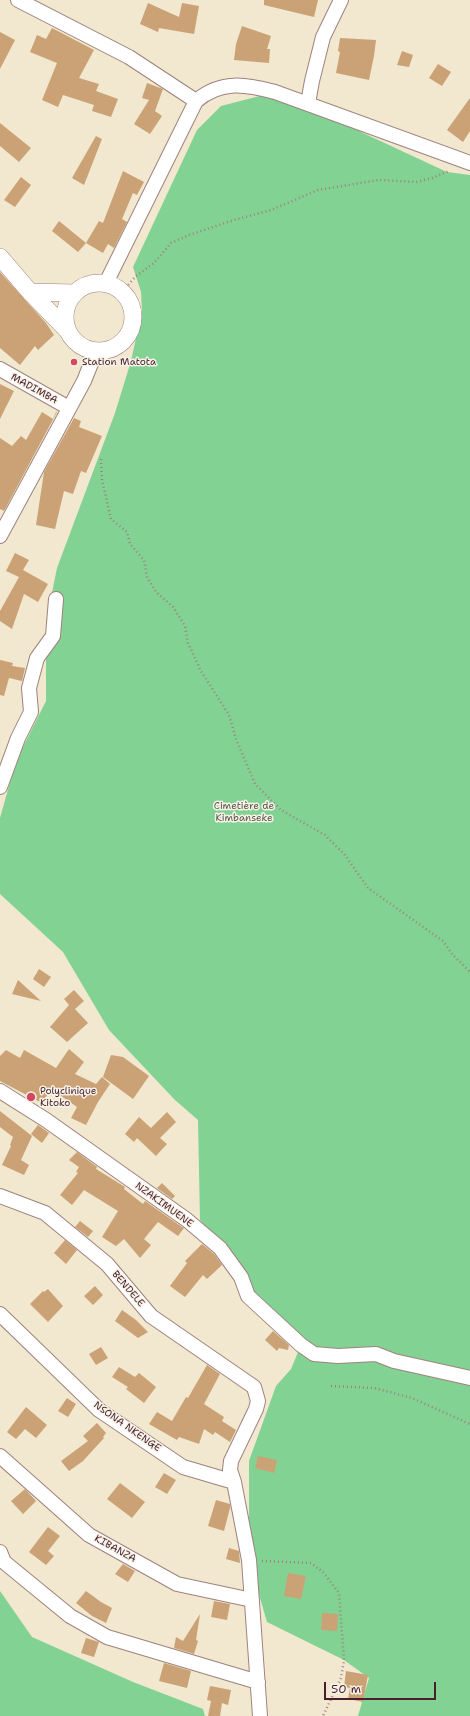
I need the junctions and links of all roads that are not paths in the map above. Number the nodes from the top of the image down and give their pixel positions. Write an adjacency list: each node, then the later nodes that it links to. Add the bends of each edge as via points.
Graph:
1 (18, 0): 3 (street, via 129,57)
2 (341, 0): 4 (street, via 323,37)
3 (196, 101): 4 (street, via 207,92 228,85 253,86); 7 (street)
4 (308, 103): 5 (street)
5 (466, 162)
6 (0, 257): 8 (street)
7 (106, 283): 9 (street, via 89,284); 11 (street, via 122,291 132,306 133,324 125,339 111,349)
8 (30, 292): 9 (street); 10 (street)
9 (75, 292): 10 (street, via 67,304 65,318)
10 (68, 331): 11 (street, via 78,344)
11 (96, 351): 13 (street)
12 (0, 369): 13 (street, MADIMBA)
13 (69, 408): 14 (street)
14 (4, 520): 15 (street)
15 (0, 536)
16 (56, 599): 17 (street, via 53,636 36,658 29,688 31,712 18,738)
17 (0, 788)
18 (0, 1091): 21 (street, NZAKIMUENE, via 46,1120 181,1216 220,1248 242,1278 248,1296 314,1354 376,1354 402,1363)
19 (0, 1196): 23 (street, BENDELE, via 45,1213 106,1264 151,1316 254,1387 258,1401 256,1409 231,1461 230,1470)
20 (0, 1314): 23 (street, NSONA NKENGE, via 99,1410 183,1467)
21 (470, 1378)
22 (0, 1456): 25 (street, KIBANZA, via 89,1535 177,1584)
23 (234, 1482): 25 (street, via 249,1560)
24 (0, 1552): 26 (street, via 4,1562 70,1616 107,1637)
25 (252, 1600): 26 (street)
26 (258, 1682): 27 (street)
27 (260, 1716)

